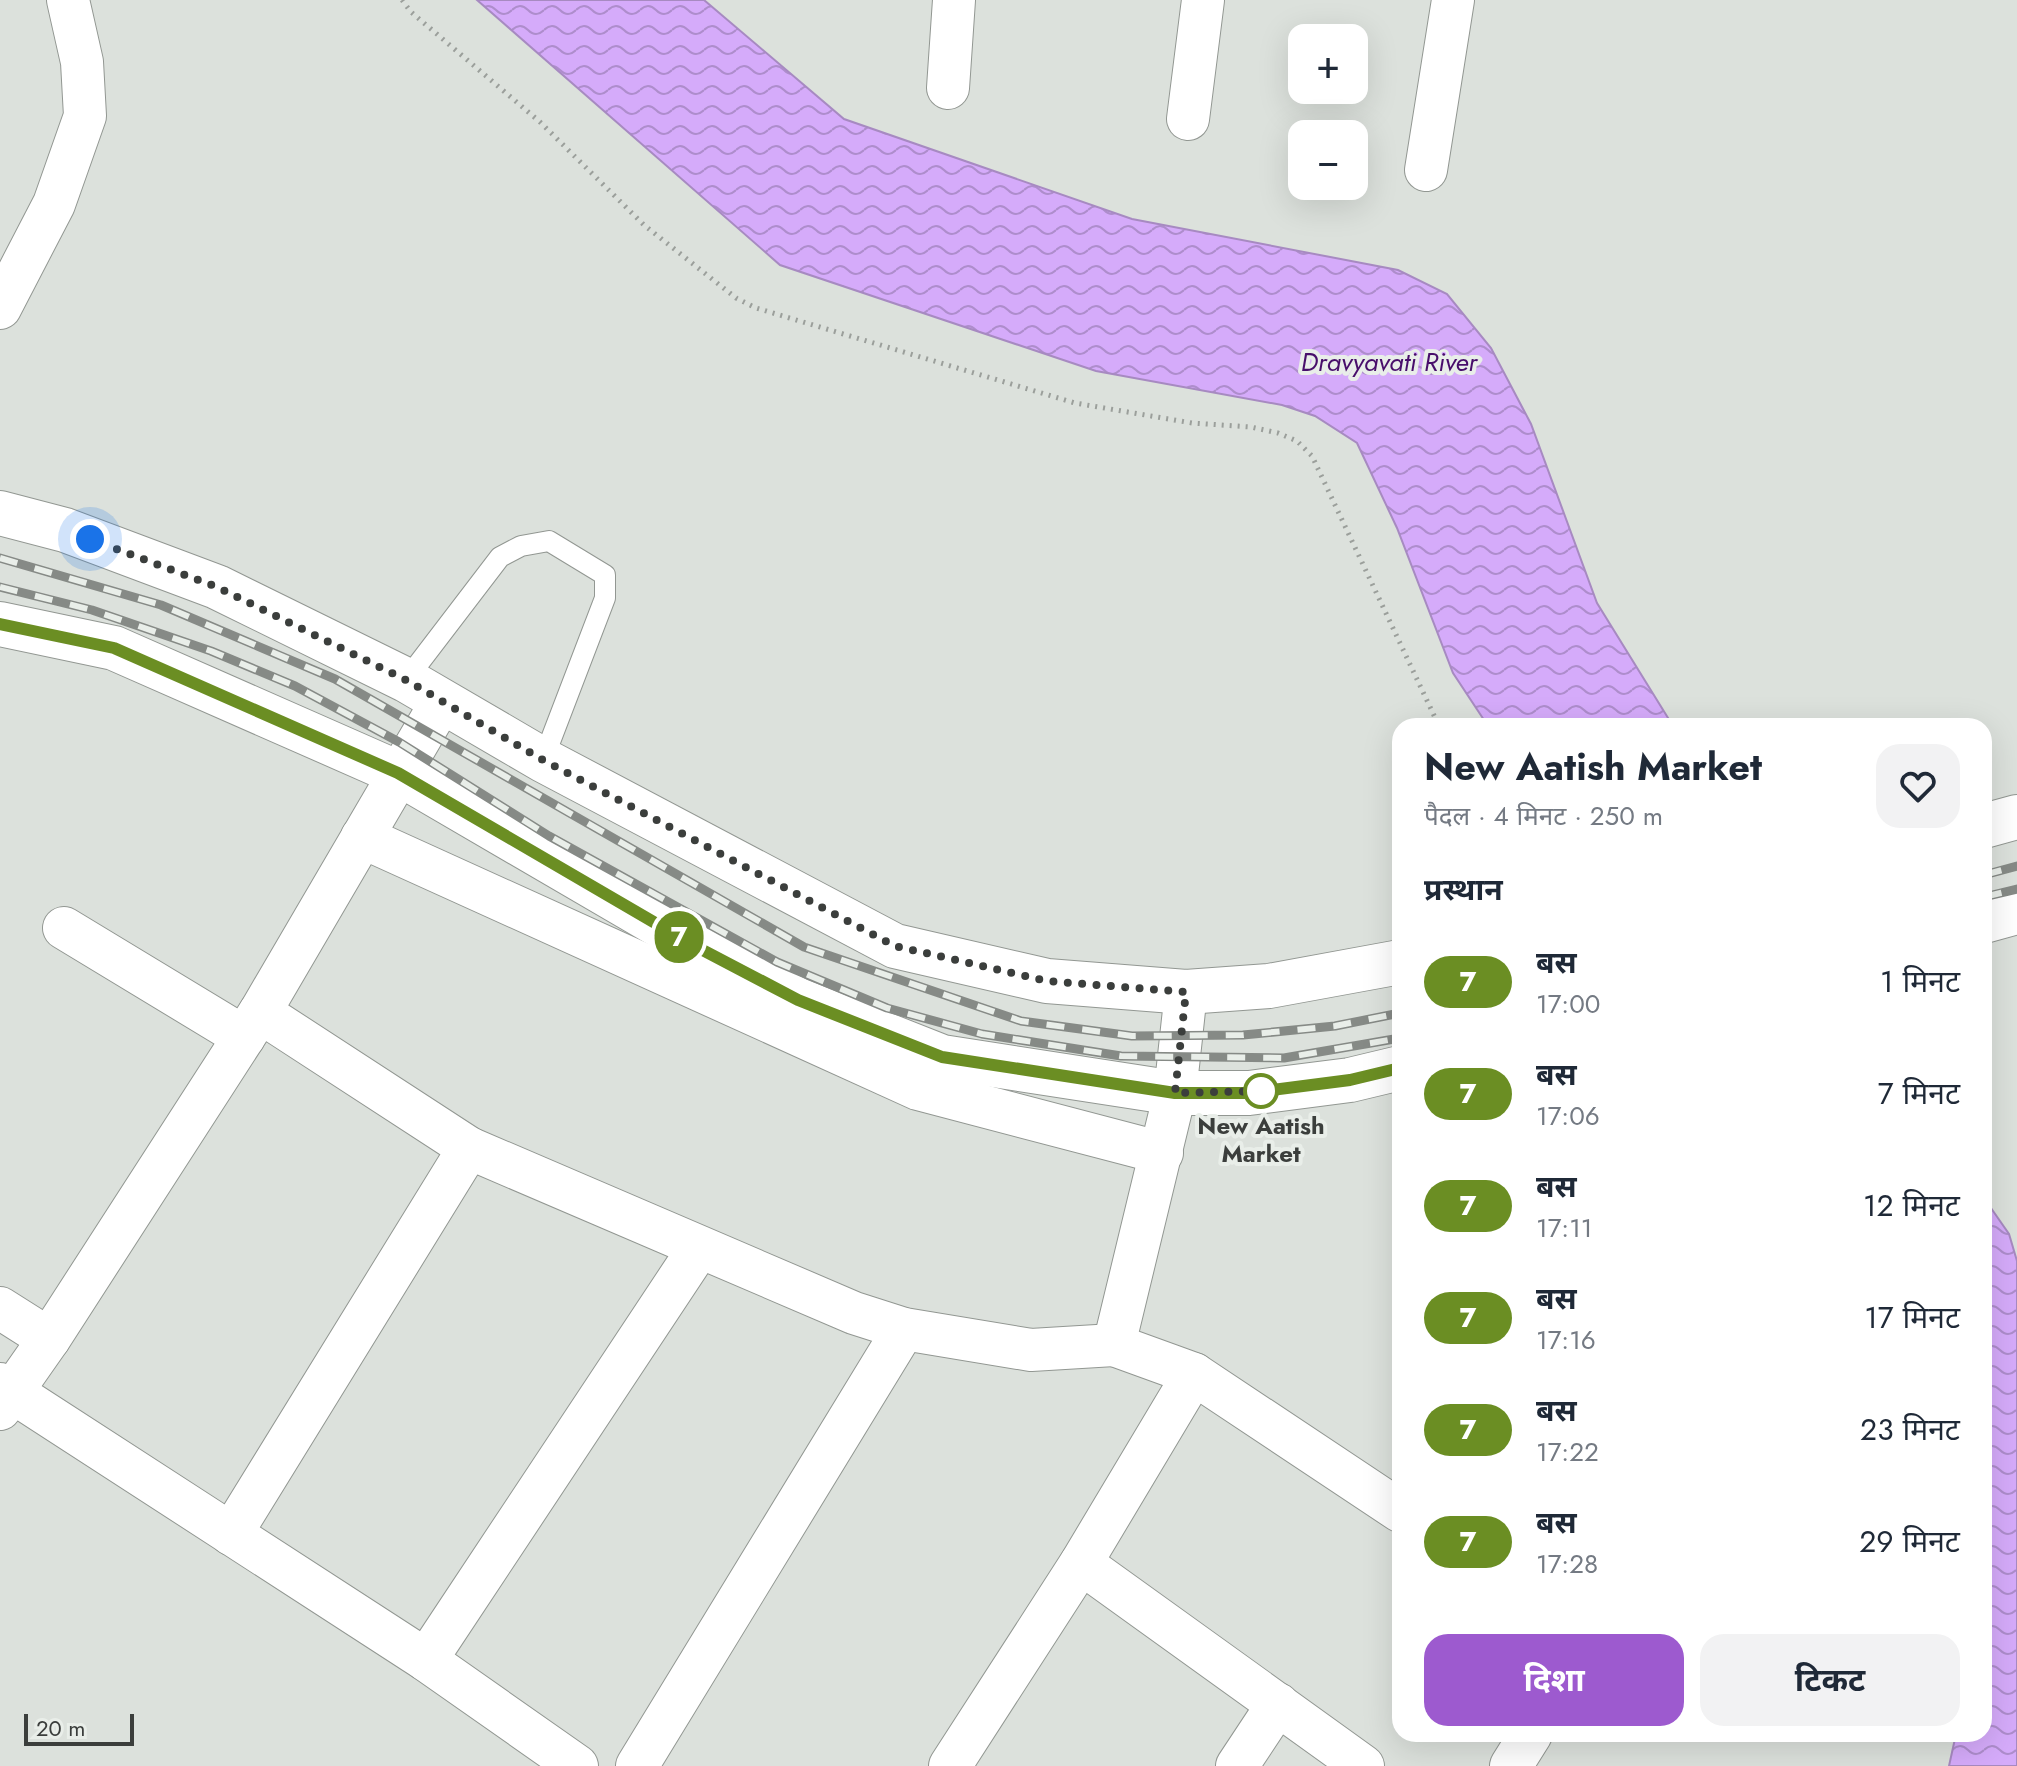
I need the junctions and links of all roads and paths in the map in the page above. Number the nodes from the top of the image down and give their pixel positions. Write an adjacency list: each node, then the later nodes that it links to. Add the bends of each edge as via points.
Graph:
1 (68, 0): 9 (street, via 82,62 85,116 54,204)
2 (402, 0): 13 (path, via 540,122 644,225 756,308 1075,403 1192,423 1251,427 1297,441 1312,456)
3 (954, 0): 6 (street)
4 (1203, 0): 7 (street)
5 (1453, 0): 8 (street)
6 (948, 88)
7 (1188, 119)
8 (1426, 170)
9 (0, 308)
10 (0, 513): 12 (main road, via 65,530 217,587)
11 (0, 624): 15 (main road, via 114,648)
12 (424, 691): 14 (main road); 14 (lane, via 500,557 549,541 605,575 605,598); 15 (street)
13 (1435, 718)
14 (543, 760): 23 (main road, via 895,946 1047,981)
15 (398, 773): 18 (street); 26 (main road, via 798,1000 942,1057)
16 (2017, 817): 17 (main road)
17 (1992, 824)
18 (362, 837): 24 (street); 28 (street, via 918,1089)
19 (2017, 912): 20 (main road)
20 (1992, 919)
21 (64, 928): 24 (street)
22 (1392, 963): 23 (main road, via 1269,986)
23 (1186, 992): 26 (street)
24 (252, 1024): 27 (street); 32 (street)
25 (1392, 1070): 26 (main road, via 1249,1093)
26 (1175, 1093): 28 (street)
27 (469, 1148): 29 (street); 37 (street)
28 (1162, 1153): 33 (street)
29 (699, 1248): 31 (street); 39 (street)
30 (0, 1308): 32 (street)
31 (904, 1329): 33 (street, via 1031,1350); 43 (street)
32 (49, 1339): 35 (street)
33 (1114, 1345): 34 (street)
34 (1194, 1374): 36 (street); 38 (street)
35 (4, 1396): 37 (street)
36 (1392, 1506)
37 (231, 1534): 39 (street)
38 (1081, 1563): 40 (street); 44 (street)
39 (426, 1660): 42 (street)
40 (1278, 1704): 45 (street); 46 (street)
41 (1526, 1742): 47 (street)
42 (577, 1766)
43 (637, 1766)
44 (950, 1766)
45 (1237, 1766)
46 (1363, 1766)
47 (1511, 1766)

